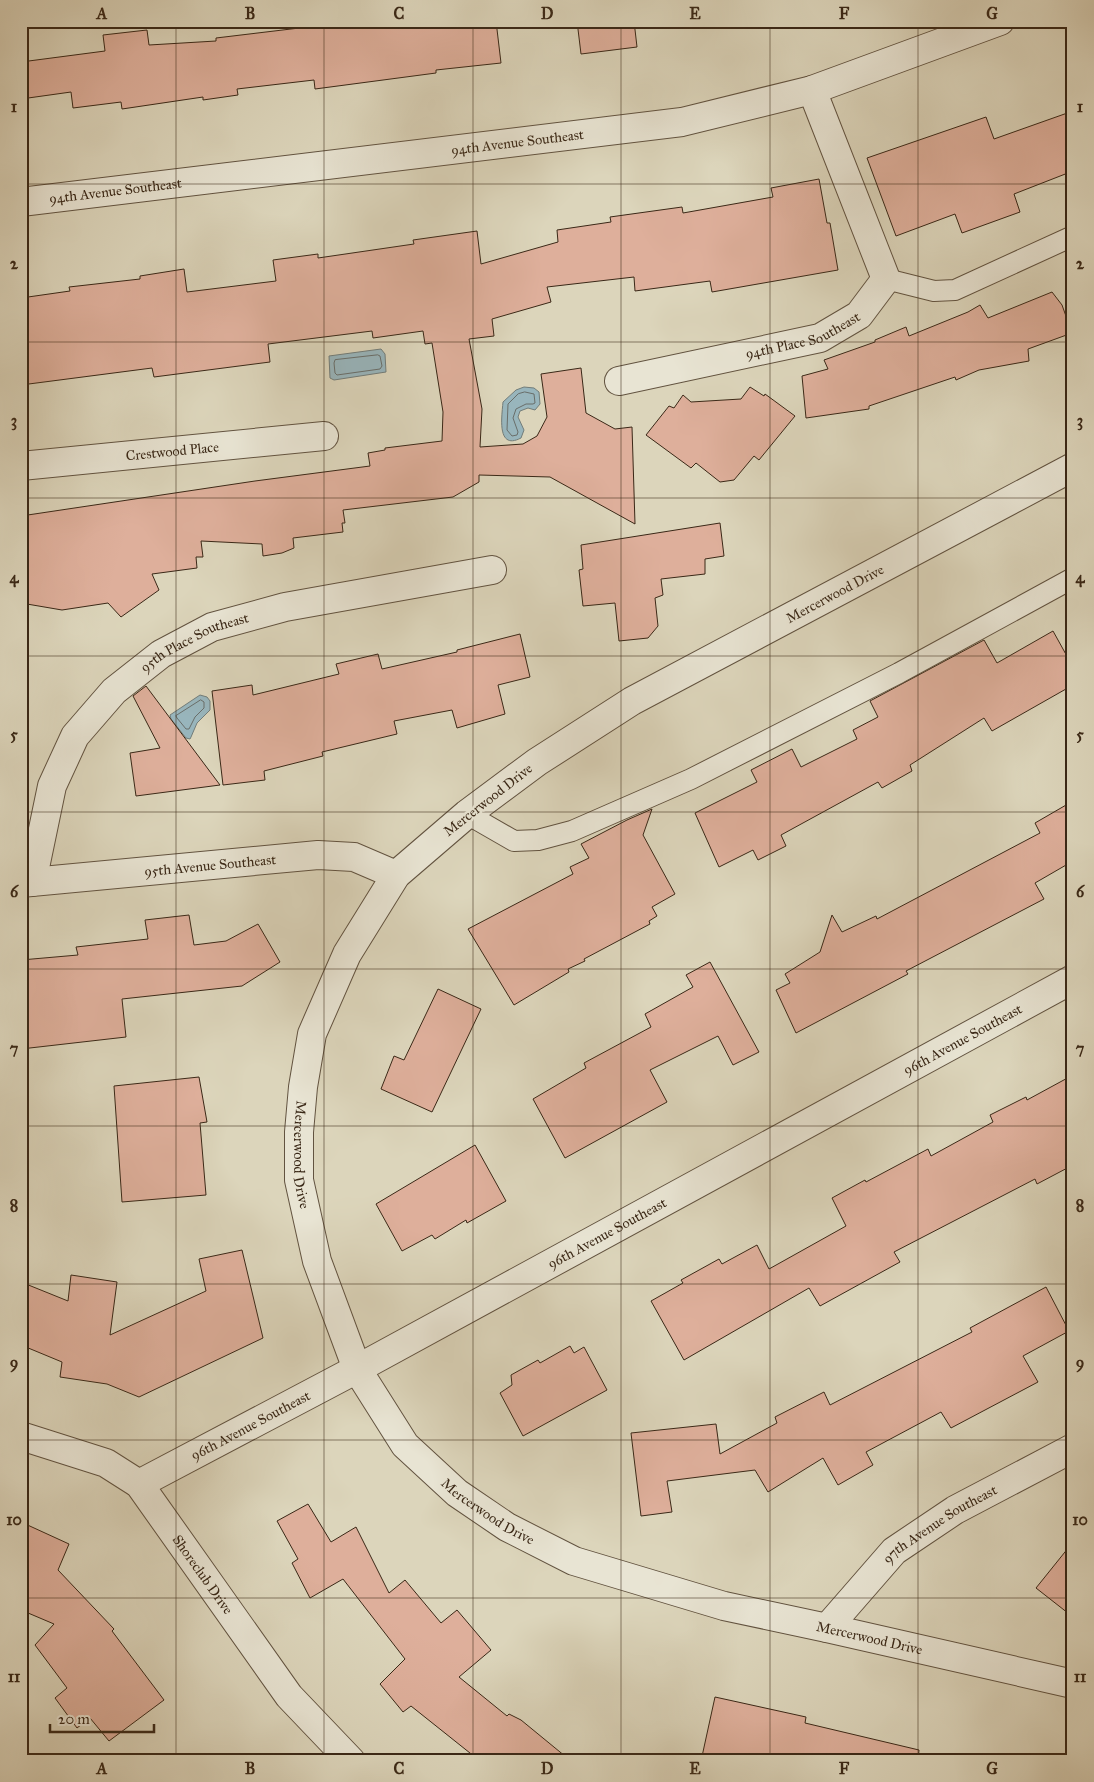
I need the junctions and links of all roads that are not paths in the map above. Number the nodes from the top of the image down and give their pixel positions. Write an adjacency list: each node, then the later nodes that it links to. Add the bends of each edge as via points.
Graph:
1 (1000, 21): 2 (street, 94th Avenue Southeast)
2 (812, 90): 3 (street, 94th Avenue Southeast, via 682,122); 5 (street)
3 (21, 202)
4 (1073, 236): 5 (lane, via 955,290 934,291)
5 (886, 278): 6 (street, 94th Place Southeast, via 860,315 820,338)
6 (619, 381)
7 (324, 436): 8 (street, Crestwood Place)
8 (21, 466)
9 (1073, 467): 12 (street, Mercerwood Drive, via 632,701 537,762)
10 (492, 570): 14 (street, 95th Place Southeast, via 285,607 212,627 161,654 114,691 75,736 52,786)
11 (1073, 578): 12 (lane, via 899,673 700,774 572,831 538,840 514,840)
12 (467, 814): 13 (street, Mercerwood Drive)
13 (396, 875): 14 (street, 95th Avenue Southeast, via 354,857 318,855); 16 (street, Mercerwood Drive, via 347,954 312,1034 299,1132 299,1180 317,1260)
14 (27, 883)
15 (1073, 979): 16 (street, 96th Avenue Southeast)
16 (357, 1369): 19 (street, 96th Avenue Southeast); 20 (street, Mercerwood Drive, via 404,1445 457,1493 507,1527 574,1561 724,1606)
17 (21, 1436): 19 (street, Shoreclub Drive, via 106,1463)
18 (1073, 1448): 20 (street, 97th Avenue Southeast, via 955,1510 894,1551)
19 (139, 1484): 22 (street, Shoreclub Drive, via 289,1696)
20 (827, 1628): 21 (street, Mercerwood Drive)
21 (1073, 1684)
22 (351, 1761)

